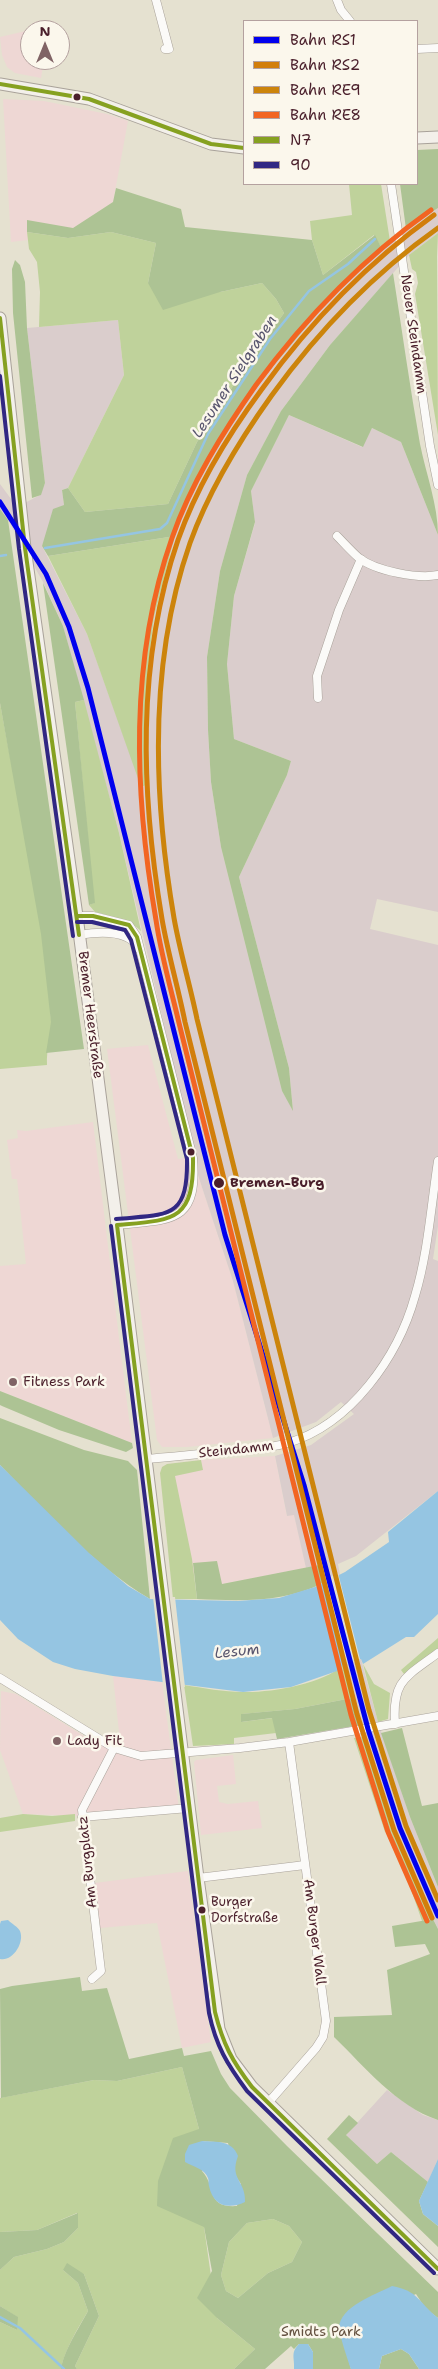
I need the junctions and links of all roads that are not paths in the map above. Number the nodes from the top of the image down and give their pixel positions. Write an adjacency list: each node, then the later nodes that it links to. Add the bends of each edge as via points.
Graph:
1 (156, 0): 6 (street, via 169,49)
2 (338, 0): 3 (street)
3 (349, 20)
4 (438, 48): 5 (street)
5 (418, 49)
6 (165, 50)
7 (0, 84): 10 (main road, via 89,99 211,144)
8 (438, 137): 9 (main road)
9 (418, 138)
10 (243, 148)
11 (391, 185): 13 (street, Neuer Steindamm)
12 (0, 318): 18 (main road, Bremer Heerstraße, via 34,617)
13 (438, 485)
14 (337, 536): 15 (street)
15 (361, 559): 16 (street, via 401,574); 17 (street, via 339,610 317,676)
16 (438, 575)
17 (318, 698)
18 (77, 916): 19 (main road, Bremer Heerstraße); 20 (street, via 93,916 129,925)
19 (79, 935): 20 (street, via 97,932 124,936 136,944); 22 (main road, Bremer Heerstraße)
20 (142, 954): 22 (street, via 192,1152 194,1177 189,1202 178,1215)
21 (438, 1162): 23 (street, Steindamm, via 422,1270 410,1313 389,1356 351,1404 330,1422 290,1442 262,1448)
22 (117, 1225): 23 (main road, Bremer Heerstraße)
23 (145, 1459): 30 (main road, Bremer Heerstraße)
24 (438, 1653): 27 (street, via 405,1678 396,1691)
25 (0, 1678): 29 (street)
26 (438, 1716): 27 (street)
27 (395, 1724): 28 (street)
28 (289, 1742): 30 (street); 33 (street, Am Burger Wall)
29 (114, 1748): 30 (street, via 141,1756); 32 (street, Am Burgplatz, via 86,1801)
30 (182, 1752): 31 (main road, Bremer Heerstraße)
31 (189, 1808): 32 (street); 34 (main road, Bremer Heerstraße)
32 (82, 1817): 35 (street, Am Burgplatz, via 101,1971)
33 (305, 1865): 34 (street); 36 (street, Am Burger Wall, via 326,2021 323,2037 316,2048)
34 (198, 1878): 36 (main road, Bremer Heerstraße, via 219,2029 231,2059)
35 (92, 1979)
36 (268, 2103): 37 (main road, Bremer Heerstraße)
37 (438, 2269)

